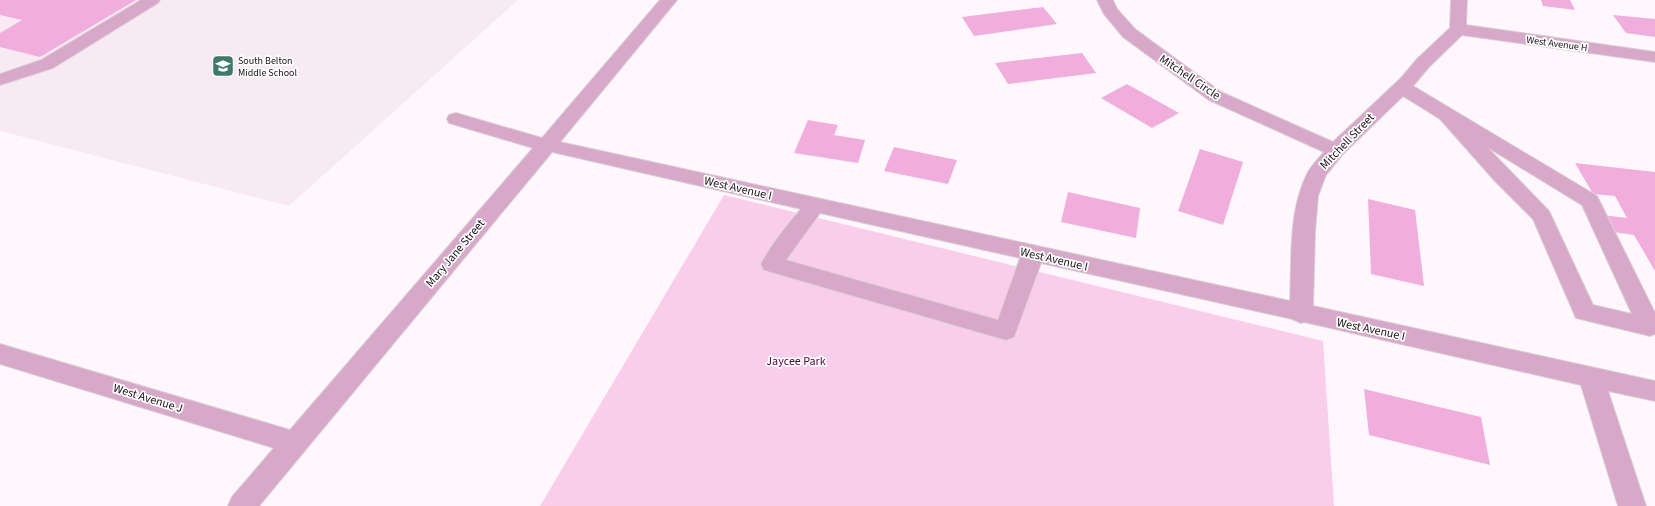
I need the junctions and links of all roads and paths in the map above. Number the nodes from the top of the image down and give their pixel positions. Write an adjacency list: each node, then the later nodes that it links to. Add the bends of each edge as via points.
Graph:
1 (152, 0): 7 (street, via 46,64)
2 (669, 0): 11 (street, Mary Jane Street)
3 (1105, 0): 12 (street, Mitchell Circle, via 1110,11 1129,32 1216,96)
4 (1459, 0): 5 (street)
5 (1458, 28): 6 (street, West Avenue H); 8 (street, Mitchell Street)
6 (1655, 57)
7 (0, 80)
8 (1401, 87): 9 (street); 12 (street, Mitchell Street)
9 (1446, 114): 16 (street, via 1590,201); 16 (street, via 1542,216 1584,312)
10 (456, 119): 11 (street, West Avenue I)
11 (546, 145): 13 (street, West Avenue I); 20 (street, Mary Jane Street)
12 (1336, 150): 15 (street, Mitchell Street, via 1317,173 1308,196)
13 (815, 205): 14 (street, West Avenue I); 14 (street, via 772,264 1006,332)
14 (1033, 254): 15 (street, West Avenue I)
15 (1301, 314): 18 (street, West Avenue I)
16 (1652, 327)
17 (0, 354): 20 (street, West Avenue J)
18 (1591, 377): 19 (street, West Avenue I); 22 (street)
19 (1655, 391)
20 (295, 443): 21 (street, Mary Jane Street)
21 (242, 506)
22 (1632, 506)

